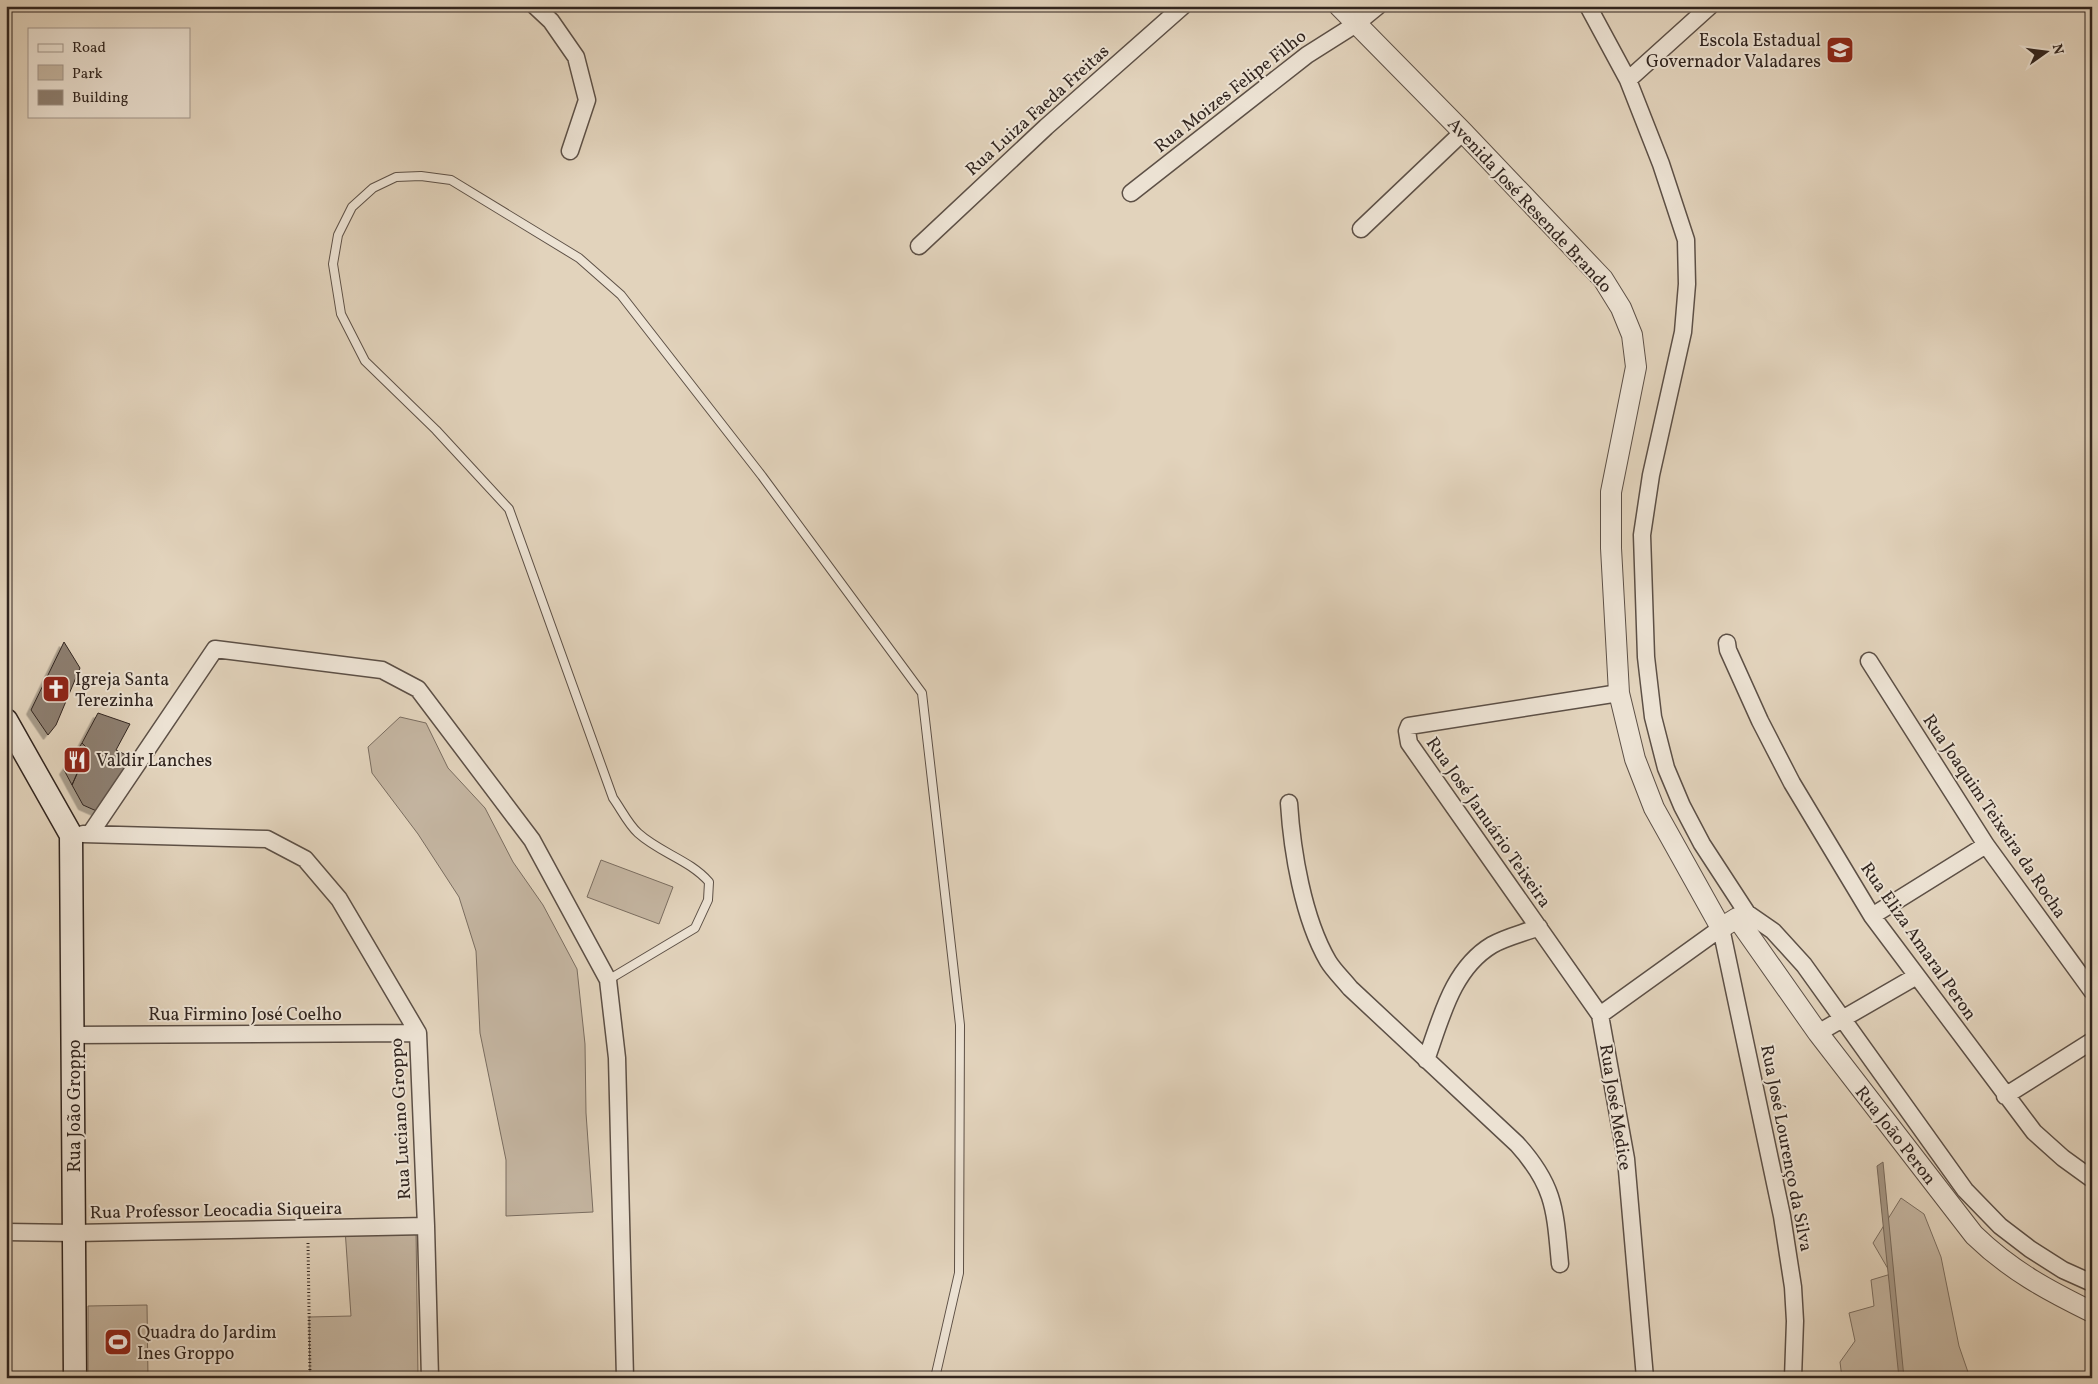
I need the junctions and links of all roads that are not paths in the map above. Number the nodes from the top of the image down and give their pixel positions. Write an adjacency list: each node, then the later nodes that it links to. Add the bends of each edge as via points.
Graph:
1 (535, 6): 10 (street, via 551,21 576,57 587,100)
2 (1183, 6): 13 (street, Rua Luiza Faeda Freitas, via 1046,126)
3 (1339, 6): 7 (street, Avenida José Resende Brando)
4 (1378, 6): 7 (street, Rua Moizes Felipe Filho)
5 (1588, 6): 8 (street)
6 (1710, 6): 8 (street)
7 (1356, 24): 9 (street, Avenida José Resende Brando); 11 (street, Rua Moizes Felipe Filho, via 1306,55)
8 (1628, 80): 22 (street, via 1686,240 1683,332 1651,476 1642,536 1646,658 1653,717 1666,768)
9 (1463, 132): 12 (street); 16 (street, Avenida José Resende Brando, via 1603,279 1621,308 1632,335 1636,367 1611,492)
10 (570, 151)
11 (1131, 193)
12 (1361, 229)
13 (919, 246)
14 (1728, 643): 21 (street, Rua Eliza Amaral Peron, via 1728,650 1760,721 1792,783)
15 (1869, 661): 20 (street, Rua Joaquim Teixeira da Rocha)
16 (1619, 693): 22 (street, Avenida José Resende Brando, via 1635,759 1654,808); 23 (street, Rua José Januário Teixeira, via 1409,726 1407,731 1409,744)
17 (6, 720): 19 (main road)
18 (1289, 802): 33 (street, via 1291,841 1301,887 1328,961 1350,988)
19 (80, 834): 25 (street, via 215,649 382,670 418,689 526,833); 29 (street, Rua Luciano Groppo, via 267,839 306,859 339,899); 31 (main road, Rua João Groppo)
20 (1986, 845): 21 (street); 26 (street, Rua Joaquim Teixeira da Rocha)
21 (1872, 916): 24 (street, Rua Eliza Amaral Peron)
22 (1735, 920): 27 (street); 28 (street, via 1773,931 1788,945); 30 (street, Rua João Peron); 47 (street, Rua José Lourenço da Silva, via 1793,1288)
23 (1539, 928): 27 (street, Rua José Januário Teixeira); 33 (street, via 1493,945 1466,970 1453,986)
24 (1915, 977): 28 (street); 34 (street, Rua Eliza Amaral Peron)
25 (608, 980): 44 (street, via 617,1058); 45 (lane, via 695,928 708,900 709,882 698,870 637,832 613,798 509,509 436,430 365,361 341,314 333,264 338,235 352,207 373,188 396,177 451,180 578,258 621,295 762,476 922,693 960,1025 959,1273)
26 (2092, 991)
27 (1600, 1015): 46 (street, Rua José Medice, via 1626,1159)
28 (1842, 1019): 30 (street); 40 (street, via 1972,1197 2000,1226 2030,1249 2062,1270)
29 (418, 1033): 31 (street, Rua Firmino José Coelho); 36 (street, Rua Luciano Groppo)
30 (1818, 1033): 41 (street, Rua João Peron, via 1974,1235 1998,1259)
31 (73, 1035): 38 (main road, Rua João Groppo)
32 (2092, 1041): 34 (street)
33 (1426, 1060): 39 (street, via 1536,1164 1555,1211)
34 (2005, 1096): 35 (street, Rua Eliza Amaral Peron, via 2034,1132)
35 (2092, 1179)
36 (426, 1226): 38 (street, Rua Professor Leocadia Siqueira); 43 (street, Rua Luciano Groppo)
37 (6, 1232): 38 (street, Rua Professor Leocadia Siqueira)
38 (74, 1233): 42 (main road, Rua João Groppo)
39 (1560, 1264)
40 (2092, 1283)
41 (2092, 1312)
42 (75, 1378)
43 (430, 1378)
44 (625, 1378)
45 (935, 1378)
46 (1645, 1378)
47 (1793, 1378)

